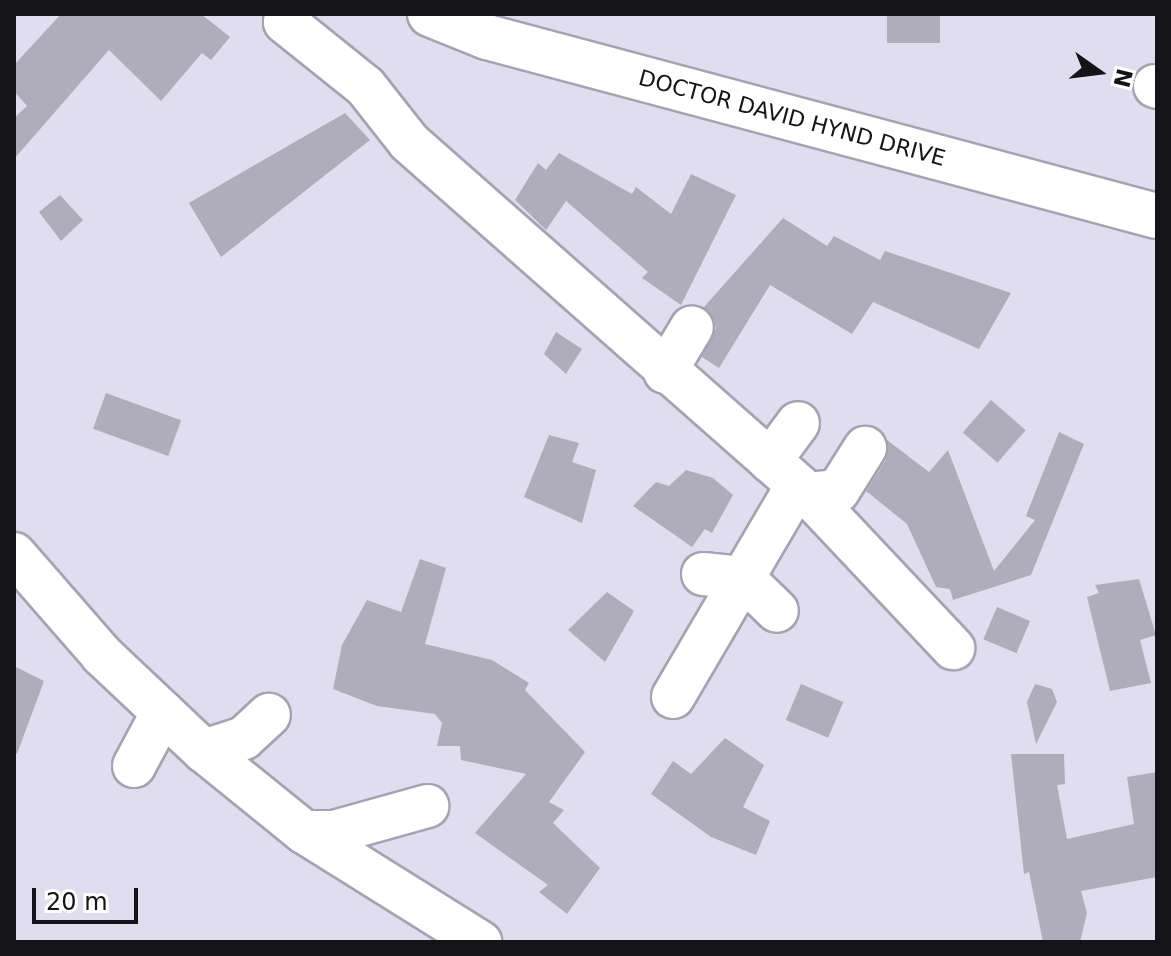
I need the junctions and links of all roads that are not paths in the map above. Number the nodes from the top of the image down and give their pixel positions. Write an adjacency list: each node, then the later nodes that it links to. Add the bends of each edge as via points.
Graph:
1 (430, 14): 3 (main road, DOCTOR DAVID HYND DRIVE, via 487,37)
2 (283, 17): 5 (street, via 365,86 409,142 621,307)
3 (1157, 216)
4 (692, 327): 5 (street)
5 (665, 372): 8 (street)
6 (798, 423): 8 (street)
7 (865, 448): 8 (street, via 838,491)
8 (792, 480): 10 (street); 12 (street)
9 (14, 554): 14 (street)
10 (723, 576): 11 (street); 13 (street)
11 (777, 611)
12 (953, 648)
13 (673, 697)
14 (163, 712): 16 (street); 17 (street)
15 (269, 715): 16 (street, via 244,738)
16 (204, 751): 19 (street)
17 (134, 766)
18 (427, 806): 19 (street, via 334,832)
19 (304, 832): 20 (street)
20 (480, 942)

